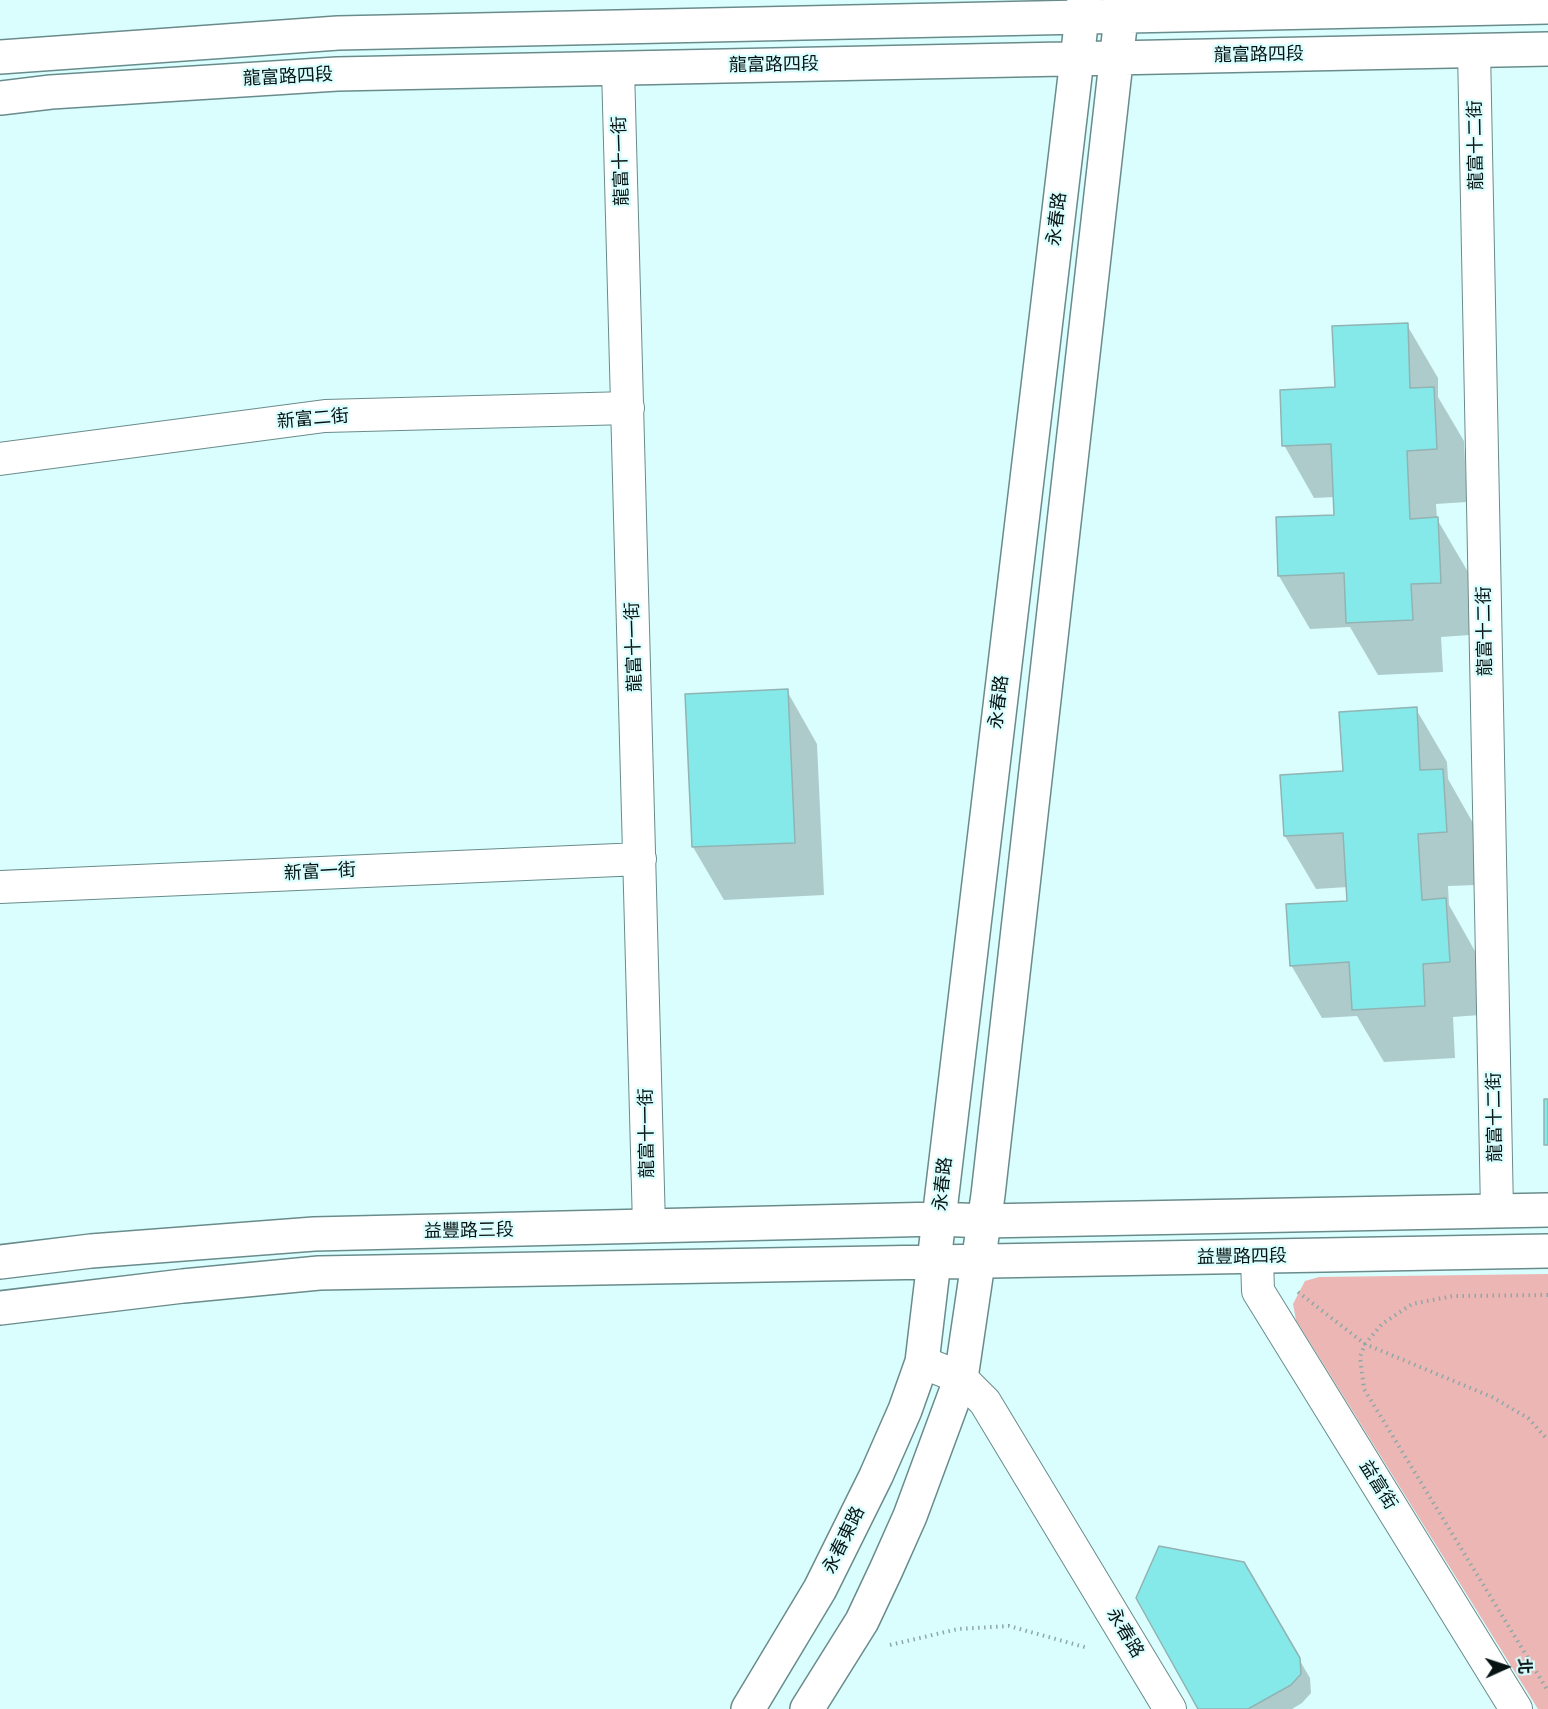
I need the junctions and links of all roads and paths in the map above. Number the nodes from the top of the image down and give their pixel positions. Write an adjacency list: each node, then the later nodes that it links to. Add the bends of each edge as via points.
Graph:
1 (1548, 6): 2 (street)
2 (1122, 8): 3 (street); 8 (street)
3 (1083, 9): 6 (street, via 338,33); 7 (street, 永春路)
4 (1548, 49): 5 (street, 龍富路四段)
5 (1474, 50): 8 (street, 龍富路四段); 16 (street, 龍富十二街)
6 (0, 57)
7 (1077, 58): 8 (street, 龍富路四段); 9 (street, 龍富路四段); 17 (street, 永春路)
8 (1116, 58): 18 (street)
9 (618, 68): 10 (street, 龍富路四段, via 337,74); 11 (street, 龍富十一街)
10 (0, 98)
11 (628, 408): 12 (street, 新富二街, via 325,416); 13 (street, 龍富十一街)
12 (0, 459)
13 (640, 859): 14 (street, 新富一街); 19 (street, 龍富十一街)
14 (0, 887)
15 (1548, 1210): 16 (street)
16 (1497, 1211): 18 (street)
17 (939, 1219): 18 (street); 19 (street, 益豐路三段); 23 (street, 永春路)
18 (984, 1221): 22 (street)
19 (649, 1226): 24 (street, 益豐路三段, via 314,1234)
20 (1548, 1251): 21 (street, 益豐路四段)
21 (1257, 1257): 22 (street, 益豐路四段); 38 (street, 益富街, via 1258,1291)
22 (980, 1260): 23 (street, 益豐路四段); 30 (street)
23 (935, 1261): 27 (street, via 319,1273); 29 (street, 永春路)
24 (0, 1262)
25 (1291, 1289): 28 (path)
26 (1548, 1295): 28 (path, via 1453,1296 1412,1304 1382,1324)
27 (0, 1308)
28 (1365, 1344): 31 (path, via 1492,1397 1528,1418); 34 (path, via 1360,1357 1364,1389)
29 (922, 1362): 30 (street, 永春路); 35 (street, 永春東路, via 876,1476 820,1589)
30 (961, 1378): 36 (street, via 910,1516 862,1622); 37 (street, 永春路, via 985,1402)
31 (1548, 1440)
32 (890, 1645): 33 (path, via 958,1629 1009,1626)
33 (1088, 1648)
34 (1548, 1691)
35 (748, 1709)
36 (807, 1709)
37 (1170, 1709)
38 (1516, 1709)

